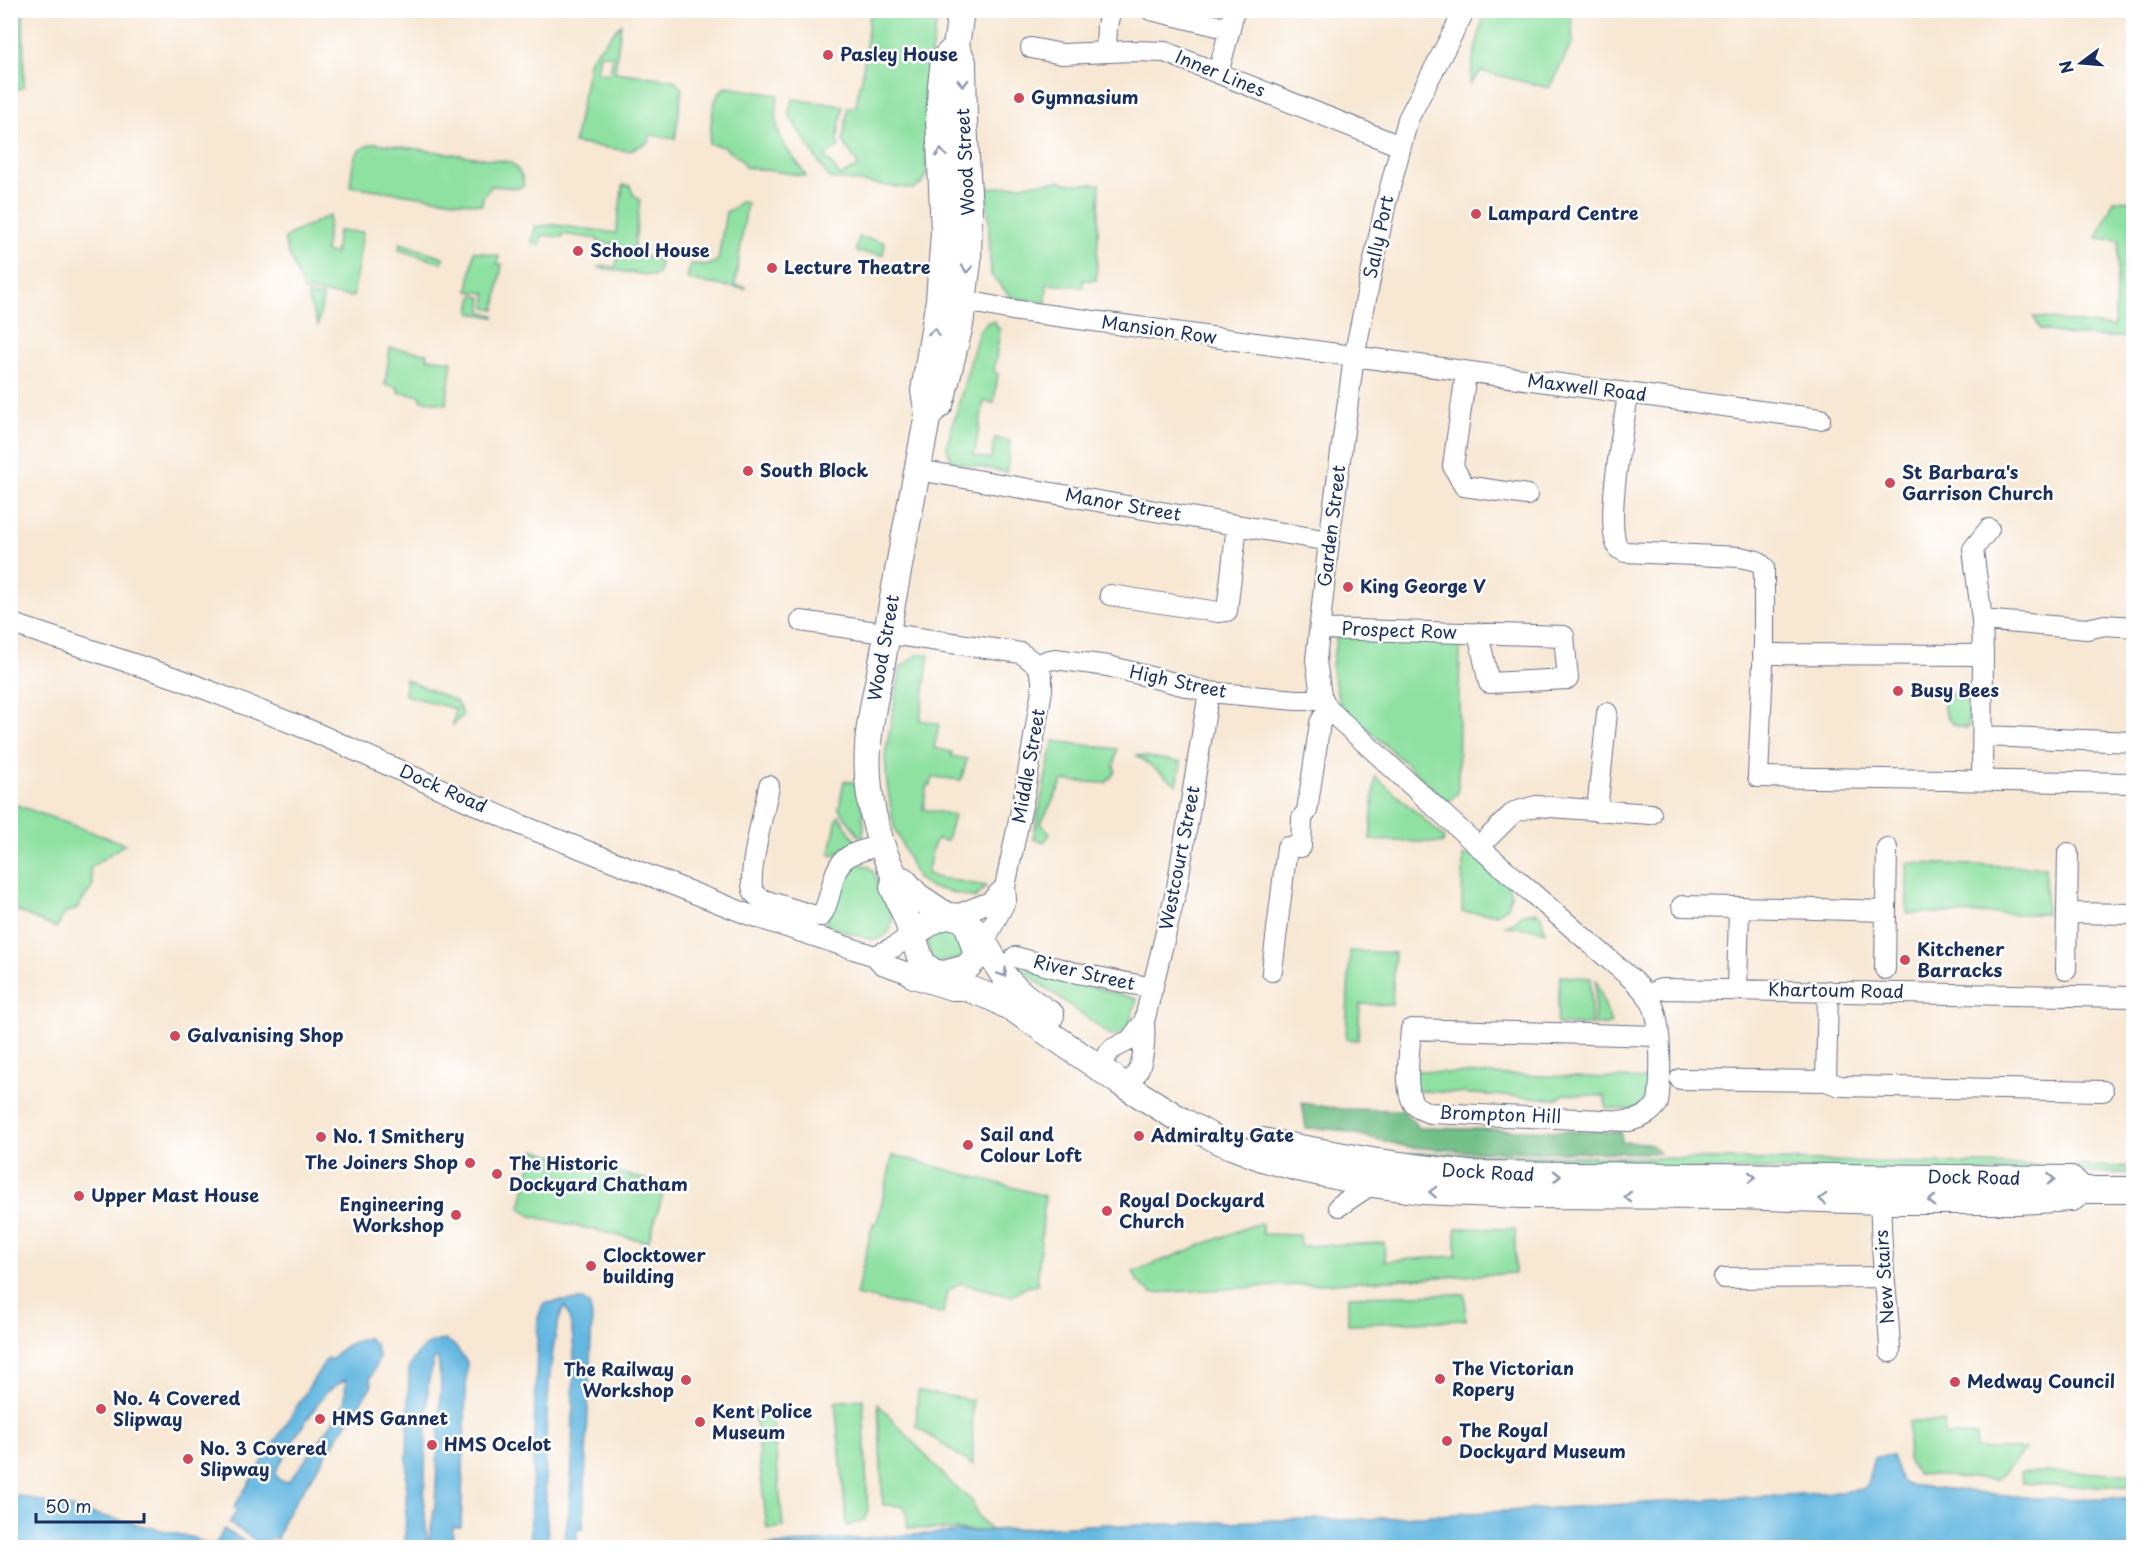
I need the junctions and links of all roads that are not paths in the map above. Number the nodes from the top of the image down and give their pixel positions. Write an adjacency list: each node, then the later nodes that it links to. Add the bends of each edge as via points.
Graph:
1 (962, 10): 6 (main road, Wood Street)
2 (1110, 10): 8 (street)
3 (1151, 10): 5 (street)
4 (1465, 10): 10 (street, Sally Port, via 1408,118)
5 (1232, 20): 9 (street)
6 (956, 47): 11 (main road, Wood Street, one-way to 11, via 963,62); 12 (main road, Wood Street, one-way to 6, via 941,85 944,59)
7 (1031, 48): 8 (street, Inner Lines, via 1062,54)
8 (1106, 52): 9 (street, Inner Lines, via 1165,52)
9 (1218, 73): 10 (street, Inner Lines)
10 (1400, 146): 14 (street, Sally Port)
11 (969, 210): 12 (main road); 13 (main road, Wood Street, one-way to 13, via 968,262)
12 (944, 212): 13 (main road, Wood Street, via 942,273)
13 (951, 302): 14 (street, Mansion Row); 18 (main road, Wood Street, via 940,404 928,414)
14 (1354, 357): 15 (street, Maxwell Road); 22 (street, Garden Street)
15 (1466, 373): 16 (street, Maxwell Road); 19 (street, via 1453,466 1464,486)
16 (1628, 394): 17 (street, Maxwell Road); 31 (street, via 1613,517 1616,546 1625,552 1757,561 1764,567)
17 (1820, 419)
18 (918, 470): 20 (street, Manor Street); 29 (main road, Wood Street)
19 (1527, 495)
20 (1237, 525): 22 (street, Manor Street); 23 (street, via 1227,611)
21 (1989, 529): 24 (street, via 1973,549)
22 (1329, 542): 28 (street, Garden Street)
23 (1110, 595)
24 (1982, 620): 27 (street, via 2087,629 2105,625); 32 (street)
25 (801, 621): 29 (street)
26 (10, 623): 57 (street, Dock Road, via 193,684 312,730 521,825 747,914)
27 (2133, 627)
28 (1320, 629): 30 (street, Prospect Row); 35 (street, Garden Street, via 1316,660)
29 (886, 633): 33 (street, via 1021,653); 44 (main road, Wood Street, via 868,746 871,799)
30 (1478, 633): 30 (street, Prospect Row, via 1489,683 1568,679 1564,636)
31 (1763, 654): 32 (street); 39 (street, via 1758,777)
32 (1983, 655): 37 (street)
33 (1036, 665): 34 (street, High Street, via 1053,659 1108,666); 49 (street, Middle Street, via 1042,690)
34 (1209, 692): 35 (street, High Street); 63 (street, Westcourt Street, via 1177,887)
35 (1325, 703): 45 (street, Brompton Hill); 60 (street, via 1307,812 1302,818 1301,848 1287,847)
36 (1607, 713): 42 (street)
37 (1984, 736): 38 (street); 39 (street)
38 (2133, 742)
39 (1982, 780): 40 (street)
40 (2133, 783)
41 (769, 786): 44 (street, via 752,871 756,896 821,916 828,906 839,865 850,855)
42 (1597, 811): 43 (street); 45 (street, via 1536,806 1514,812)
43 (1651, 814)
44 (881, 845): 48 (main road, Wood Street)
45 (1479, 847): 66 (street, Brompton Hill)
46 (1887, 848): 52 (street)
47 (2068, 853): 53 (street)
48 (896, 879): 55 (main road, Wood Street, via 903,880 917,896); 56 (main road, Wood Street, via 893,887)
49 (1005, 886): 55 (street); 55 (street, Middle Street, via 1006,900)
50 (1682, 906): 51 (street)
51 (1739, 907): 52 (street); 64 (street)
52 (1886, 911): 59 (street)
53 (2067, 913): 54 (street); 61 (street)
54 (2133, 914)
55 (963, 925): 56 (main road, via 932,922); 62 (main road, via 976,952 974,960 966,968); 70 (main road, Dock Road, one-way to 70, via 1017,989)
56 (913, 934): 57 (street); 62 (main road, via 922,963)
57 (874, 956): 62 (street, Dock Road, via 882,964)
58 (1015, 957): 63 (street, River Street)
59 (1885, 969)
60 (1272, 970)
61 (2066, 970)
62 (930, 974): 75 (main road, Dock Road, via 958,982 1015,1010 1121,1083 1200,1131 1262,1158)
63 (1153, 988): 68 (street, Westcourt Street)
64 (1737, 990): 65 (street, Khartoum Road); 66 (street, Khartoum Road, via 1660,989)
65 (1828, 991): 67 (street, Khartoum Road); 73 (street)
66 (1648, 997): 69 (street, Brompton Hill, via 1656,1012)
67 (2133, 997)
68 (1144, 1022): 70 (street, Westcourt Street, via 1130,1040); 71 (street, Westcourt Street, via 1145,1041)
69 (1658, 1036): 69 (street, Brompton Hill, via 1658,1103 1642,1118 1629,1121 1421,1110 1410,1096 1402,1028)
70 (1108, 1054): 71 (main road, Dock Road)
71 (1137, 1074): 75 (main road, Dock Road, via 1237,1133)
72 (1680, 1079): 73 (street)
73 (1826, 1082): 74 (street, via 1840,1086)
74 (2103, 1091)
75 (1363, 1171): 76 (main road, Dock Road, via 1421,1191 1522,1196 1737,1196)
76 (1882, 1189): 77 (main road, Dock Road, via 1973,1190 2072,1179 2082,1190); 78 (street, New Stairs)
77 (2133, 1190)
78 (1883, 1277): 79 (street); 80 (street, New Stairs)
79 (1724, 1278)
80 (1890, 1352)

